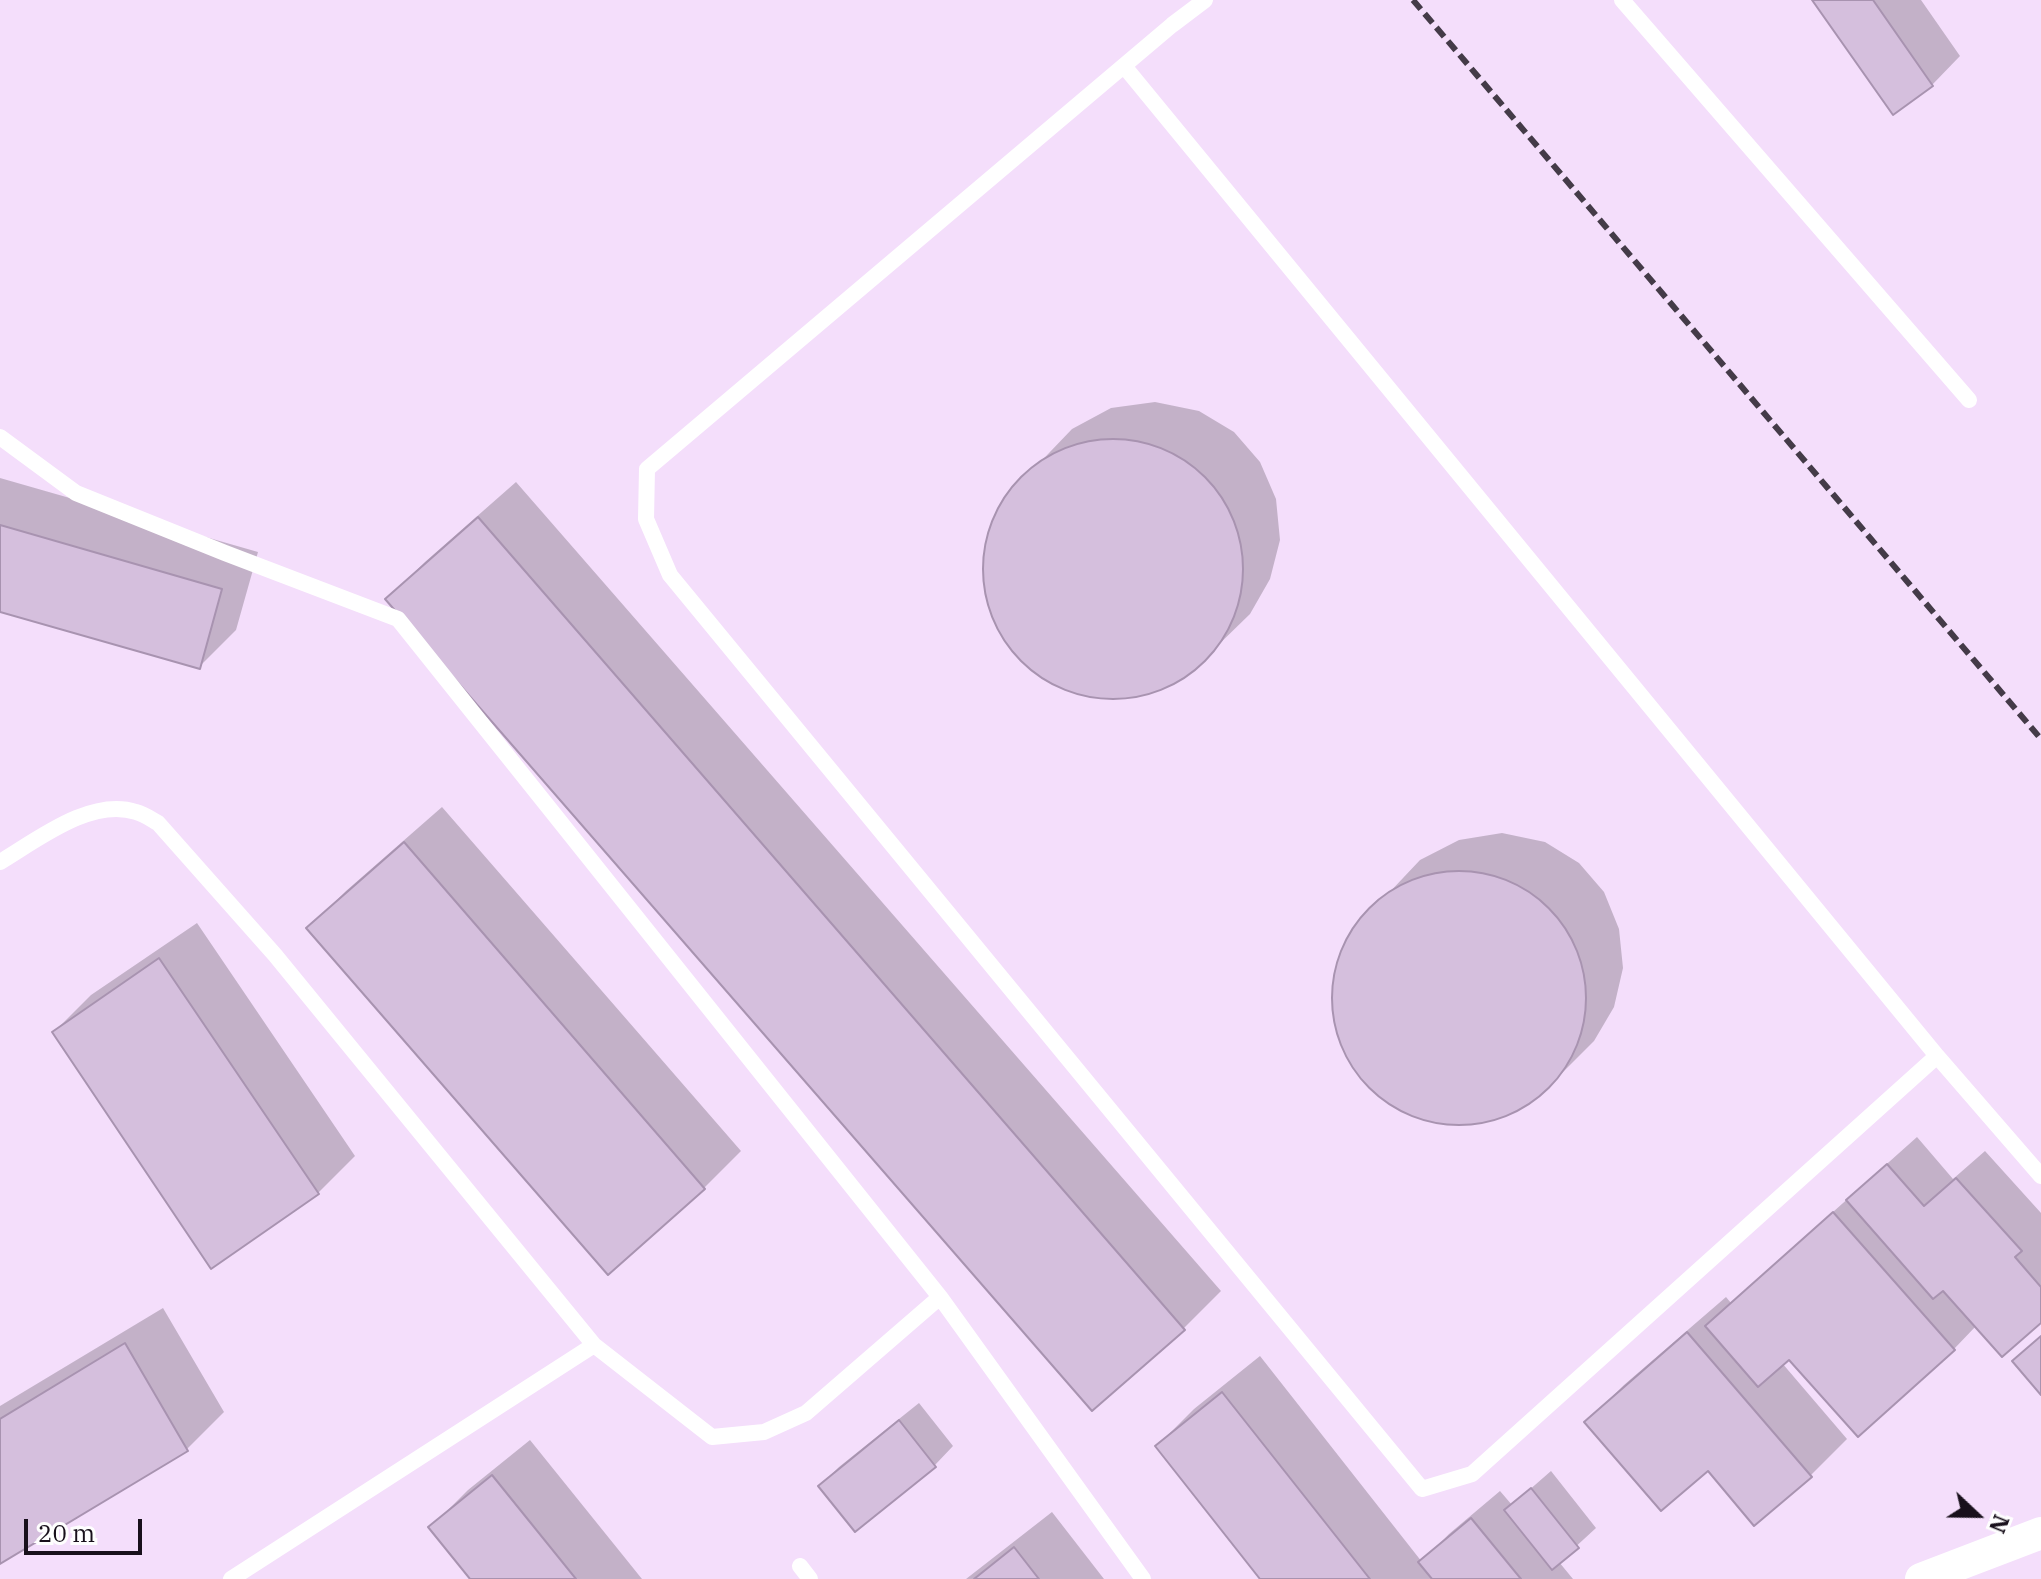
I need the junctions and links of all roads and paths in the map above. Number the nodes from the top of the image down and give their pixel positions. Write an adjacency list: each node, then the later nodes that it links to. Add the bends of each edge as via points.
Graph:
1 (1205, 0): 3 (lane)
2 (1622, 0): 4 (lane)
3 (1124, 66): 7 (lane); 7 (lane, via 647,469 646,519 670,575 690,600 1422,1489 1472,1474)
4 (1969, 400)
5 (0, 437): 9 (lane, via 76,493 398,619)
6 (0, 862): 10 (lane, via 76,817 108,808 135,811 158,823 275,955)
7 (1937, 1056): 8 (lane)
8 (2041, 1176)
9 (940, 1297): 10 (lane, via 806,1413 764,1432 712,1437); 13 (lane)
10 (594, 1345): 12 (lane)
11 (2041, 1533): 14 (street)
12 (231, 1579)
13 (1143, 1579)
14 (1921, 1579)

